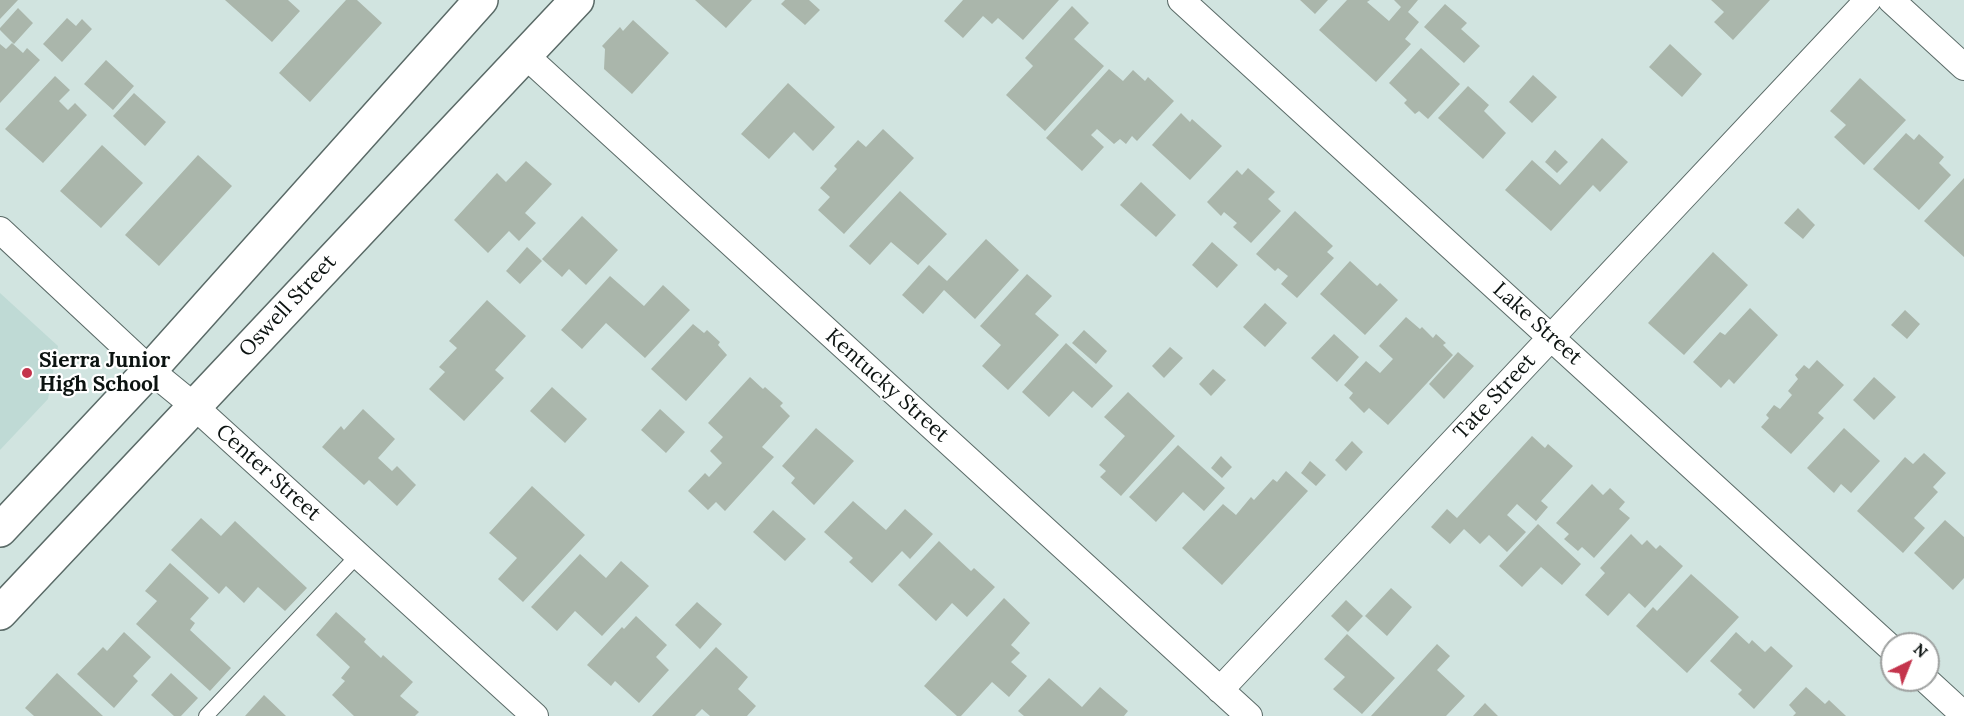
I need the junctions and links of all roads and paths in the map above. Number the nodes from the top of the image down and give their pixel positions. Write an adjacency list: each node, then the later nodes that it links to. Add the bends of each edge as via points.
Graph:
1 (577, 0): 6 (main road, Oswell Street)
2 (1181, 0): 9 (street, Lake Street)
3 (1868, 0): 9 (street, Tate Street)
4 (1891, 0): 7 (street)
5 (470, 4): 10 (main road)
6 (525, 55): 11 (main road, Oswell Street); 16 (street, Kentucky Street)
7 (1964, 68)
8 (0, 230): 10 (street, Center Street)
9 (1551, 337): 15 (street, Lake Street); 16 (street, Tate Street)
10 (150, 370): 11 (street, Center Street); 12 (main road)
11 (194, 406): 13 (street, Center Street); 14 (main road, Oswell Street)
12 (0, 530)
13 (358, 555): 18 (street, Center Street); 20 (lane)
14 (0, 613)
15 (1880, 638)
16 (1220, 690): 21 (street, Kentucky Street)
17 (1939, 692): 19 (street)
18 (533, 715)
19 (1964, 715)
20 (206, 716)
21 (1249, 716)

